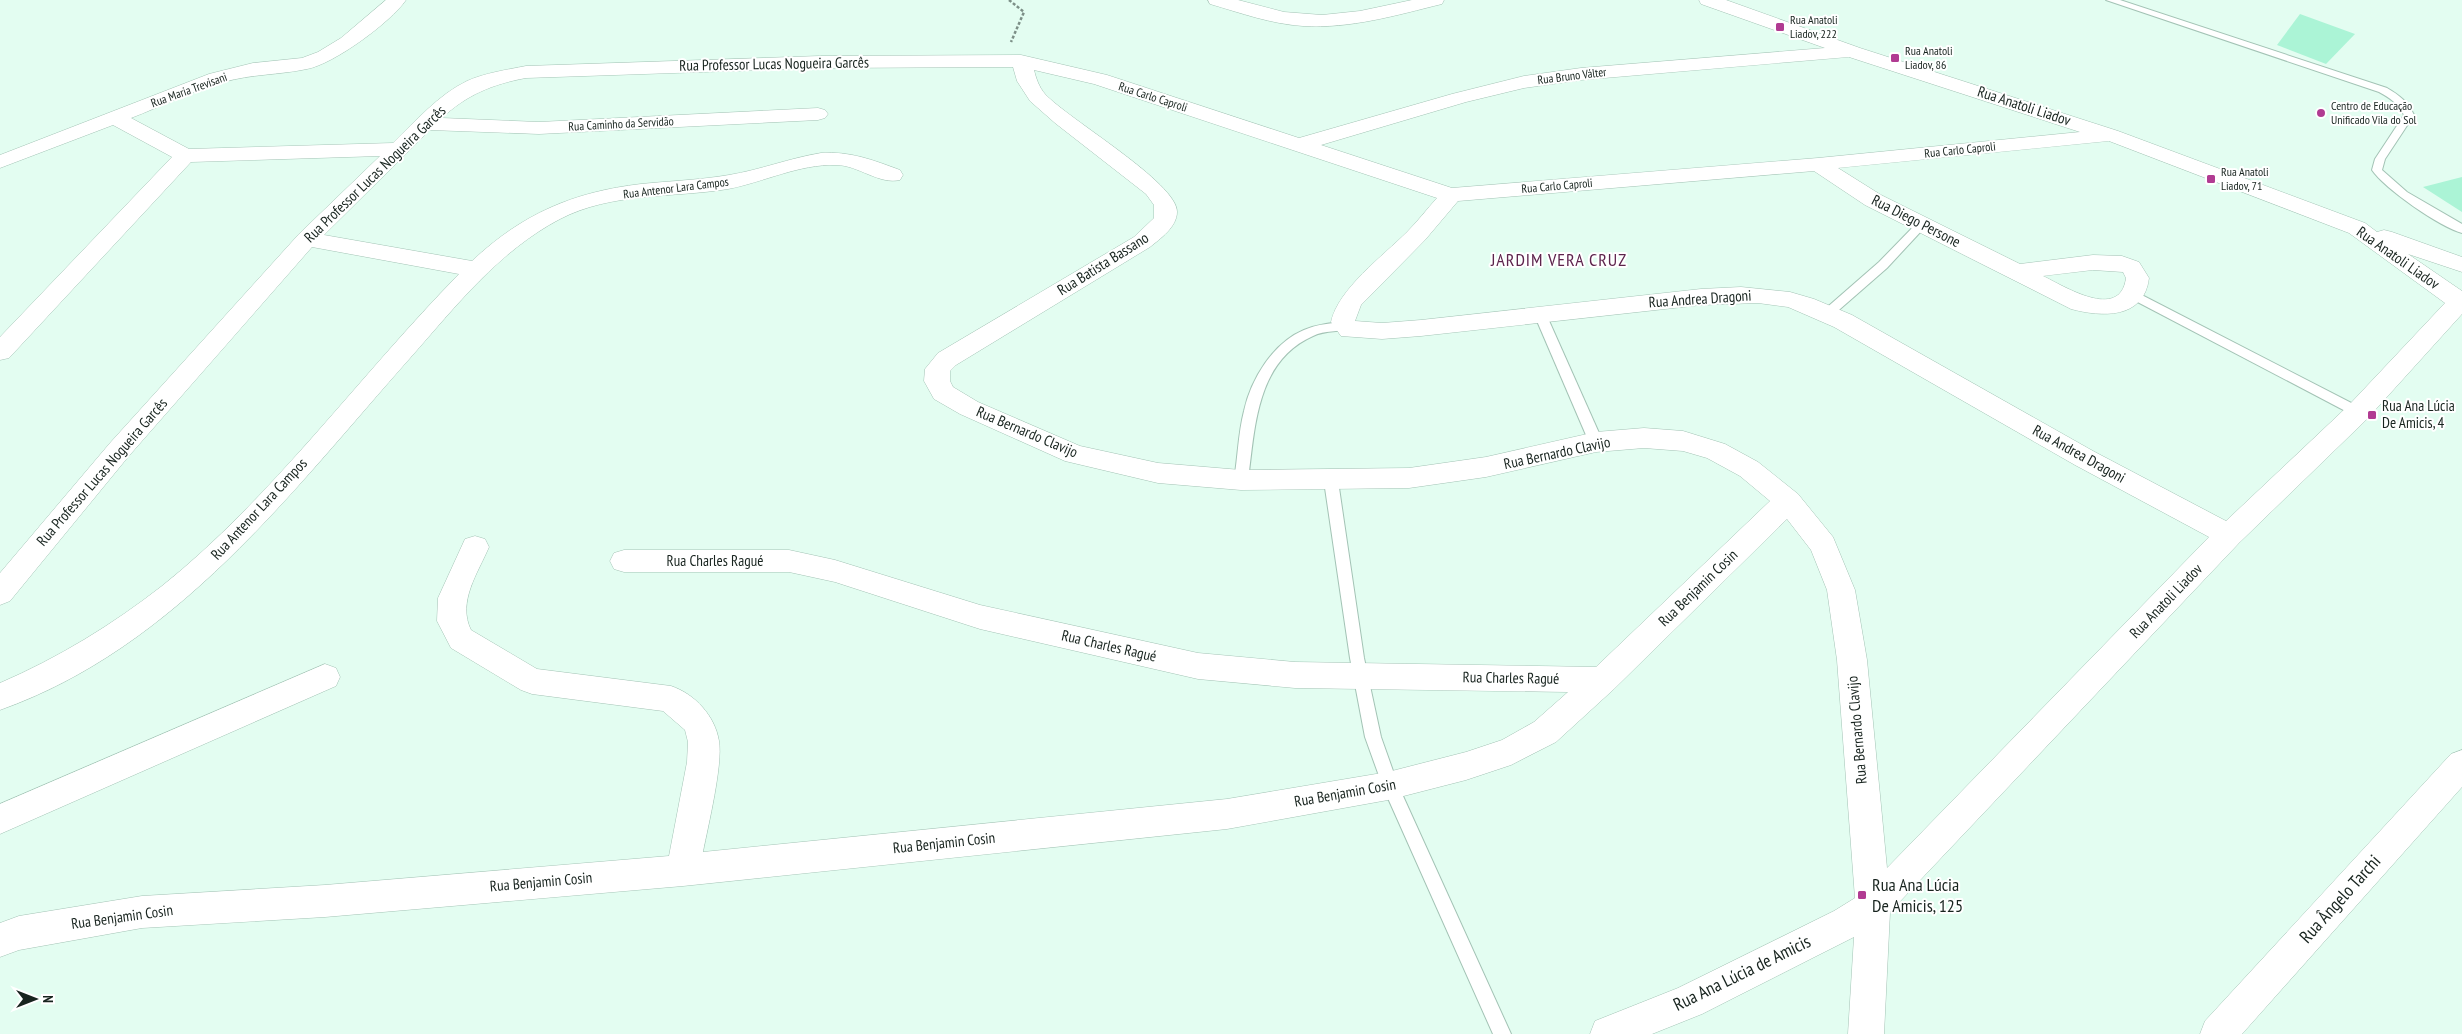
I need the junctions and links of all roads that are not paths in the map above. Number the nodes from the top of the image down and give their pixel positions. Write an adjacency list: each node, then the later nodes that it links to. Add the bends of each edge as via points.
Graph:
1 (397, 0): 9 (street, Rua Maria Trevisani, via 348,42 325,56 305,64 216,78)
2 (1218, 0): 3 (street, via 1284,18 1314,21 1361,18)
3 (1435, 0)
4 (1708, 0): 6 (street, Rua Anatoli Liadov)
5 (2111, 0): 21 (lane, via 2383,90 2398,99 2406,106 2409,115 2380,159 2377,170 2392,186)
6 (1853, 52): 11 (street, Rua Anatoli Liadov); 12 (street, Rua Bruno Válter, via 1580,74 1524,82)
7 (1012, 61): 10 (street, Rua Professor Lucas Nogueira Garcês, via 820,62 526,72 473,86 443,106); 12 (street, Rua Carlo Caproli, via 1100,79); 32 (street, Rua Batista Bassano, via 1037,98 1154,189 1165,199 1167,212 1159,229 1142,242)
8 (818, 114): 10 (street, Rua Caminho da Servidão, via 539,128)
9 (115, 118): 14 (street); 15 (street, Rua Maria Trevisani)
10 (424, 124): 13 (street, Rua Professor Lucas Nogueira Garcês)
11 (2111, 135): 16 (street, Rua Carlo Caproli); 20 (street, Rua Anatoli Liadov)
12 (1298, 145): 18 (street, Rua Carlo Caproli)
13 (399, 149): 14 (street); 22 (street, Rua Professor Lucas Nogueira Garcês)
14 (186, 156): 31 (street)
15 (0, 162)
16 (1818, 164): 18 (street, Rua Carlo Caproli); 19 (street, Rua Diego Persone, via 1852,188)
17 (892, 174): 24 (street, Rua Antenor Lara Campos, via 851,160 834,158 729,182 587,201 554,212 513,238)
18 (1451, 195): 30 (street, via 1417,235 1352,300 1345,312 1343,322)
19 (1921, 225): 25 (street, Rua Diego Persone); 28 (lane, via 1883,265)
20 (2357, 228): 23 (street); 27 (street, Rua Anatoli Liadov)
21 (2462, 230)
22 (307, 240): 24 (street); 41 (street, Rua Professor Lucas Nogueira Garcês, via 119,450)
23 (2462, 265)
24 (476, 270): 45 (street, Rua Antenor Lara Campos, via 359,397 285,484 183,585 111,637 35,683)
25 (2017, 272): 26 (street, Rua Diego Persone, via 2079,304 2111,307); 26 (street, via 2064,265 2126,264 2138,277)
26 (2132, 294): 33 (lane)
27 (2461, 301): 33 (street, Rua Anatoli Liadov)
28 (1828, 313): 29 (street, Rua Andrea Dragoni, via 1787,298 1742,294); 38 (street, Rua Andrea Dragoni, via 2084,458)
29 (1540, 314): 30 (street, Rua Andrea Dragoni, via 1382,331 1356,331); 34 (lane)
30 (1346, 326): 35 (lane, via 1319,328 1291,342 1269,369 1252,402)
31 (0, 352)
32 (947, 359): 35 (street, Rua Bernardo Clavijo, via 937,369 937,381 943,393 969,408 1074,454 1158,473)
33 (2358, 412): 38 (street, Rua Anatoli Liadov)
34 (1596, 442): 36 (street, Rua Bernardo Clavijo, via 1486,467 1409,478); 37 (street, Rua Bernardo Clavijo, via 1644,438 1683,441 1716,451 1749,469)
35 (1241, 480): 36 (street, Rua Bernardo Clavijo)
36 (1331, 481): 42 (lane)
37 (1788, 501): 44 (street, Rua Benjamin Cosin); 50 (street, Rua Bernardo Clavijo, via 1823,545 1841,590 1852,660)
38 (2229, 535): 50 (street, Rua Anatoli Liadov)
39 (474, 546): 49 (street, via 452,598 452,621 462,639 532,681 672,699 698,723 704,742 703,762)
40 (624, 561): 42 (street, Rua Charles Ragué, via 789,561 835,571 980,617 1198,666 1295,675)
41 (0, 593)
42 (1360, 676): 44 (street, Rua Charles Ragué); 47 (lane)
43 (325, 677): 48 (street)
44 (1603, 680): 47 (street, Rua Benjamin Cosin, via 1545,732 1511,751)
45 (0, 697)
46 (2462, 764): 55 (street, Rua Ângelo Tarchi)
47 (1388, 786): 49 (street, Rua Benjamin Cosin, via 1227,814); 52 (lane, via 1403,810)
48 (0, 819)
49 (683, 870): 51 (street, Rua Benjamin Cosin, via 325,901 142,912)
50 (1873, 906): 53 (street, Rua Ana Lúcia de Amicis, via 1846,923 1688,1001); 54 (street, Rua Bernardo Clavijo)
51 (0, 940)
52 (1502, 1034)
53 (1608, 1034)
54 (1866, 1034)
55 (2218, 1034)

